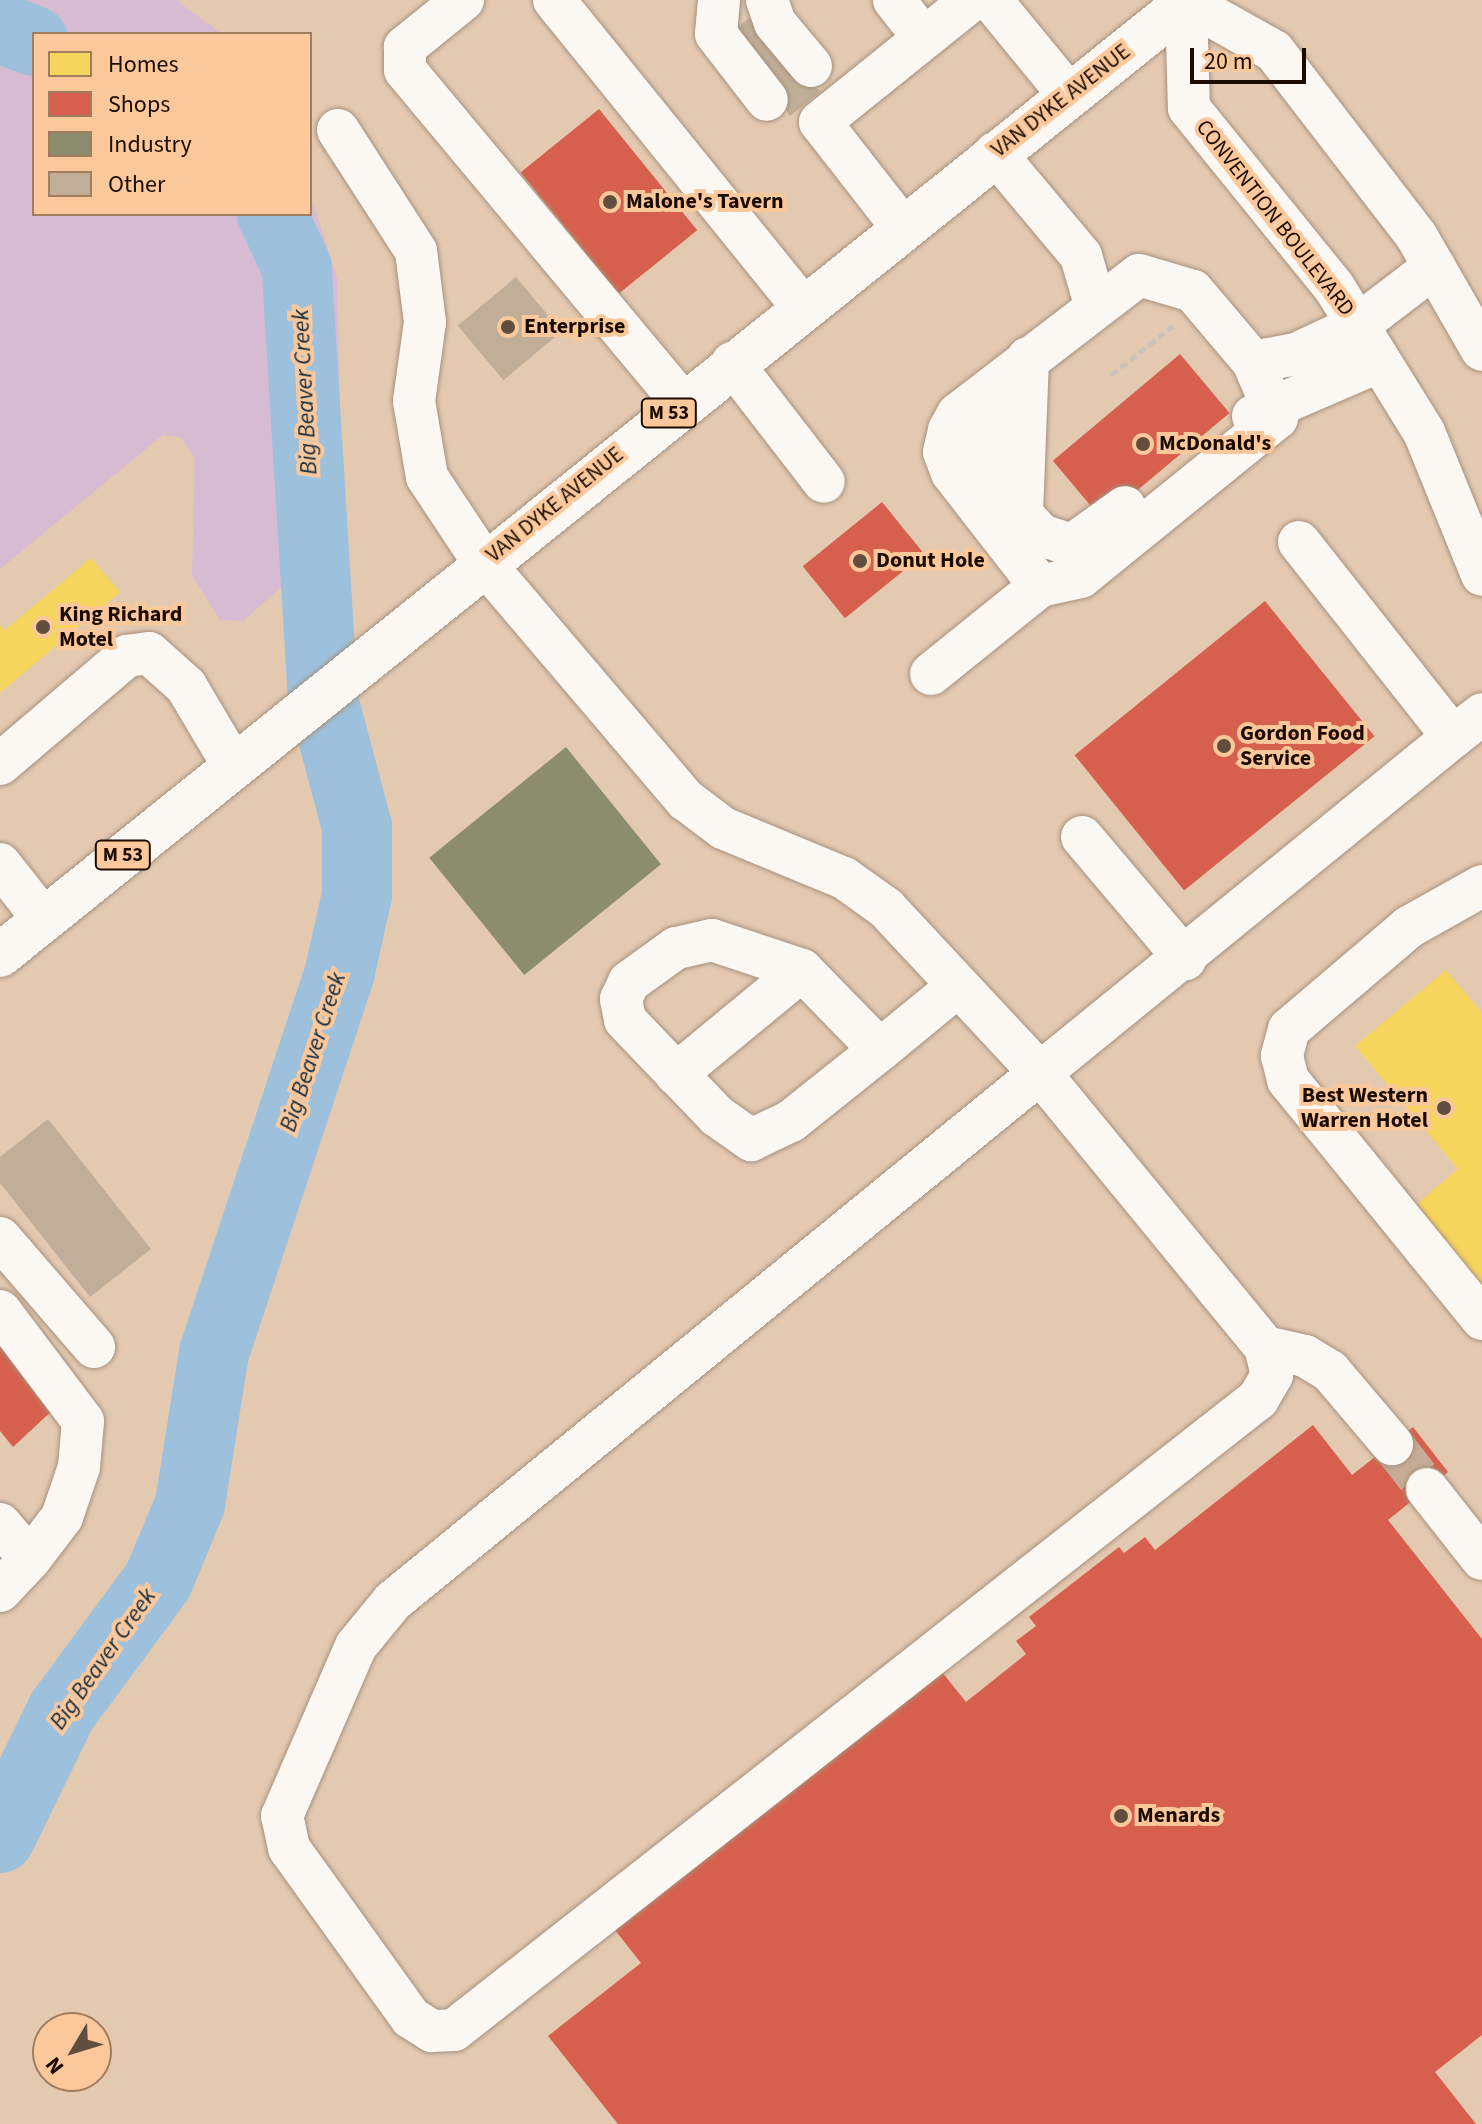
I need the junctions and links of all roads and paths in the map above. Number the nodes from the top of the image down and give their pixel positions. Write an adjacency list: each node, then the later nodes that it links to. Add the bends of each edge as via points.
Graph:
1 (463, 0): 26 (street, via 405,47 405,70)
2 (554, 0): 17 (street)
3 (719, 0): 10 (street, via 716,34 796,129)
4 (767, 0): 10 (street, via 775,23)
5 (894, 0): 9 (street)
6 (972, 0): 9 (street)
7 (991, 0): 11 (street)
8 (1186, 1): 11 (main road, VAN DYKE AVENUE / M 53); 15 (street, via 1274,51); 19 (street, CONVENTION BOULEVARD, via 1189,108)
9 (924, 38): 10 (street)
10 (824, 93): 14 (street)
11 (1069, 95): 13 (main road, VAN DYKE AVENUE / M 53)
12 (338, 130): 30 (street, via 416,251 425,322 414,401 427,477)
13 (995, 153): 14 (main road, VAN DYKE AVENUE / M 53); 16 (street, via 1081,256)
14 (902, 227): 17 (main road, VAN DYKE AVENUE / M 53)
15 (1434, 267): 19 (street, CONVENTION BOULEVARD); 20 (street)
16 (1095, 304): 21 (street); 23 (street, via 1139,275 1181,283)
17 (802, 306): 24 (main road, VAN DYKE AVENUE / M 53)
18 (1183, 318): 25 (path)
19 (1358, 325): 22 (street, CONVENTION BOULEVARD); 23 (street, via 1296,354)
20 (1482, 350)
21 (1028, 358): 27 (street, via 1022,514 1041,535 1072,545 1217,434); 32 (street, via 958,414 944,452 952,473)
22 (1380, 361): 27 (street); 31 (street, CONVENTION BOULEVARD, via 1424,432)
23 (1253, 362): 27 (street)
24 (732, 363): 26 (main road, VAN DYKE AVENUE / M 53); 28 (street)
25 (1111, 375)
26 (682, 402): 30 (main road, VAN DYKE AVENUE / M 53)
27 (1277, 405): 32 (street, via 1270,431 1081,577)
28 (824, 482)
29 (1299, 542): 34 (street)
30 (484, 563): 35 (main road, VAN DYKE AVENUE / M 53); 44 (street, via 686,800 723,828 844,878 886,908)
31 (1482, 575)
32 (1040, 586): 33 (street)
33 (931, 674)
34 (1468, 726): 42 (street)
35 (239, 759): 36 (street, via 186,686 149,653 127,656); 40 (main road, VAN DYKE AVENUE / M 53)
36 (0, 764)
37 (1082, 837): 42 (street)
38 (0, 864): 40 (street)
39 (1480, 891): 50 (street, via 1409,927 1289,1029 1282,1056 1288,1080)
40 (44, 920): 41 (main road, VAN DYKE AVENUE / M 53)
41 (0, 955)
42 (1185, 959): 46 (street)
43 (802, 970): 45 (street); 47 (street); 47 (street, via 712,940 676,948 629,982 621,999 625,1020)
44 (958, 986): 45 (street); 46 (street)
45 (880, 1050): 47 (street, via 767,1139 751,1140 717,1116)
46 (1040, 1073): 52 (street); 52 (street, via 393,1601 356,1646 282,1816 289,1848 411,2018 432,2031 454,2030 1246,1409 1272,1375)
47 (676, 1074)
48 (0, 1238): 51 (street)
49 (0, 1311): 56 (street, via 83,1421 79,1467 62,1517)
50 (1482, 1319)
51 (94, 1347)
52 (1265, 1347): 53 (street, via 1305,1356 1330,1371)
53 (1392, 1444)
54 (1427, 1489): 57 (street)
55 (0, 1524): 56 (street)
56 (30, 1559): 58 (street)
57 (1482, 1559)
58 (0, 1591)

